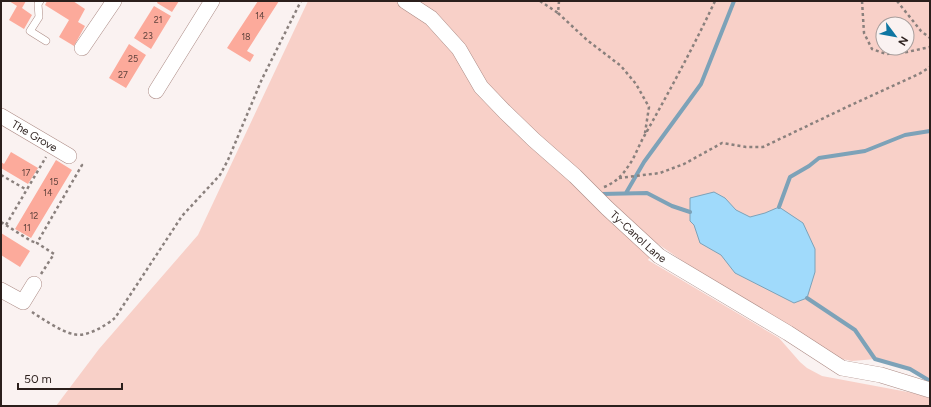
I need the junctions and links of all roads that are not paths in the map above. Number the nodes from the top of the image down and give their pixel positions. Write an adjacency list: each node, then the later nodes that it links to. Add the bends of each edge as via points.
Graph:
1 (40, 1): 5 (lane, via 39,17 30,31)
2 (212, 1): 7 (street)
3 (405, 1): 12 (street, Ty-Canol Lane, via 430,18 458,49 481,86 534,140 659,256 842,368 881,375)
4 (107, 3): 6 (street)
5 (46, 41)
6 (82, 48)
7 (156, 91)
8 (1, 116): 9 (street, The Grove)
9 (69, 156)
10 (34, 284): 11 (street, via 23,302)
11 (1, 290)
12 (930, 390)

